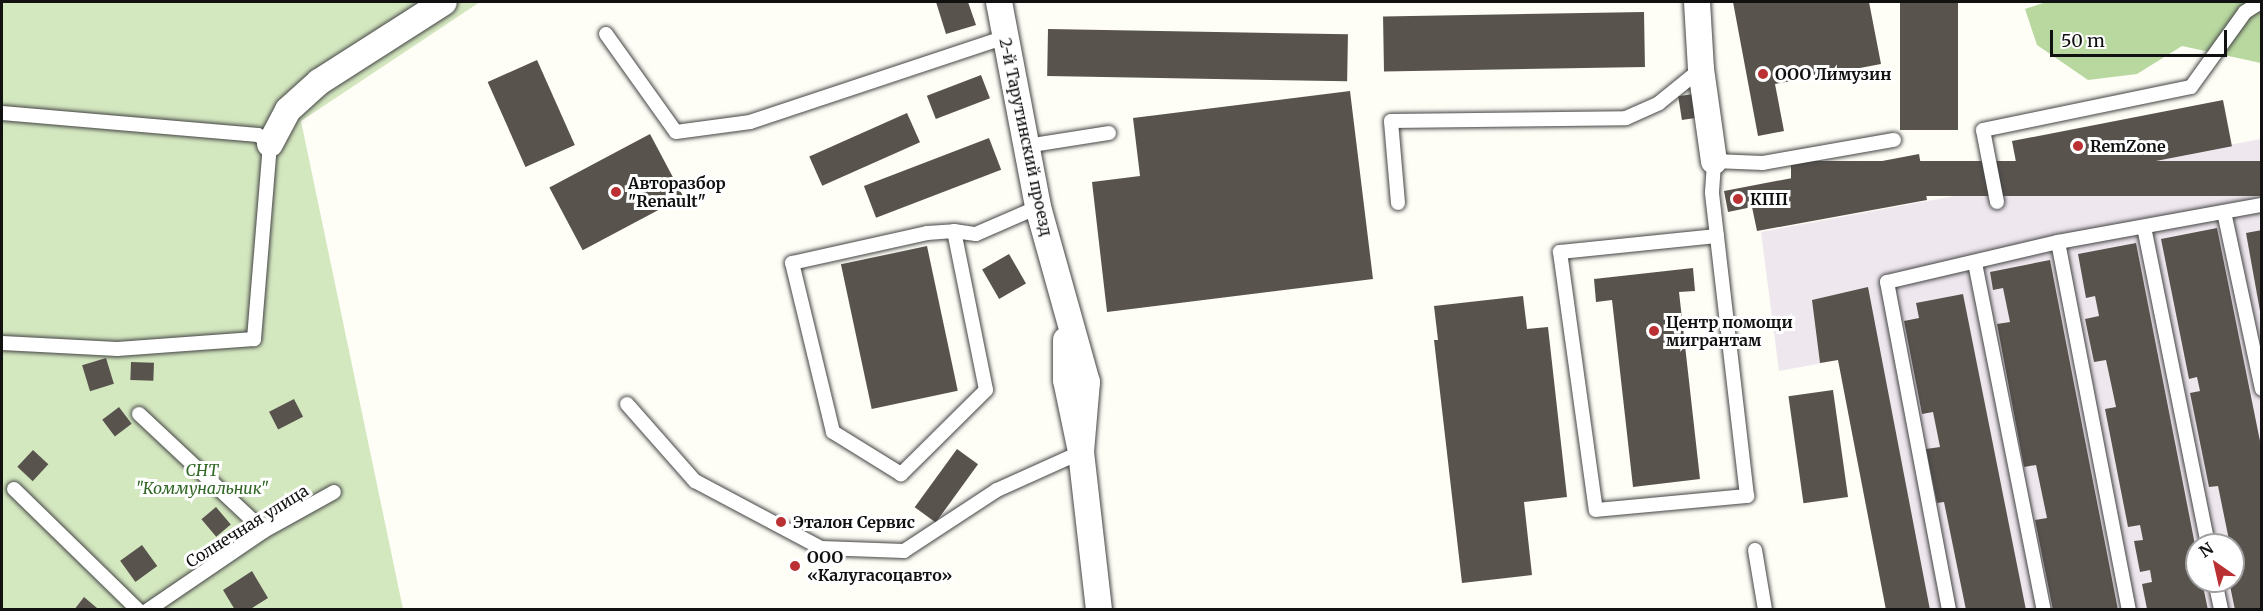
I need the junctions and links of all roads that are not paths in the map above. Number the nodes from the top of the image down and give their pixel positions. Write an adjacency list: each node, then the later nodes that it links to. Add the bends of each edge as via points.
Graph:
1 (444, 2): 11 (street, via 320,82 288,110)
2 (999, 2): 6 (street, 2-й Тарутинский проезд)
3 (1697, 2): 7 (street)
4 (2261, 2): 14 (lane, via 2245,12 2192,87 1983,130)
5 (606, 34): 6 (lane, via 676,132 750,122)
6 (1005, 37): 12 (street, 2-й Тарутинский проезд)
7 (1701, 69): 13 (street); 15 (lane, via 1659,103 1626,118 1391,121)
8 (2, 113): 11 (lane, via 258,135)
9 (1109, 133): 12 (lane)
10 (1894, 140): 13 (lane, via 1763,163)
11 (270, 144): 24 (lane, via 254,339 117,349)
12 (1026, 146): 17 (street, 2-й Тарутинский проезд)
13 (1714, 161): 21 (lane)
14 (1997, 202)
15 (1398, 203)
16 (2262, 205): 18 (lane)
17 (1038, 207): 20 (lane, via 976,234); 28 (street, 2-й Тарутинский проезд, via 1087,382)
18 (2224, 212): 19 (lane); 25 (lane)
19 (2144, 227): 22 (lane); 32 (lane)
20 (954, 231): 20 (lane, via 927,233 792,263 833,432 901,474 986,390)
21 (1717, 236): 21 (lane, via 1747,496 1596,510 1560,252)
22 (2058, 242): 23 (lane); 41 (lane)
23 (1975, 263): 39 (lane, via 1887,282); 40 (lane)
24 (2, 343)
25 (2262, 389)
26 (627, 404): 28 (lane, via 695,481 821,548 904,551 997,490)
27 (139, 414): 31 (lane)
28 (1082, 452): 37 (street, 2-й Тарутинский проезд)
29 (14, 489): 35 (lane)
30 (334, 492): 31 (lane, Солнечная улица)
31 (264, 531): 36 (lane, Солнечная улица)
32 (2206, 533)
33 (1755, 550): 38 (lane)
34 (2218, 593): 42 (lane)
35 (138, 609)
36 (148, 609)
37 (1099, 609)
38 (1765, 609)
39 (1949, 609)
40 (2044, 609)
41 (2129, 609)
42 (2221, 609)

